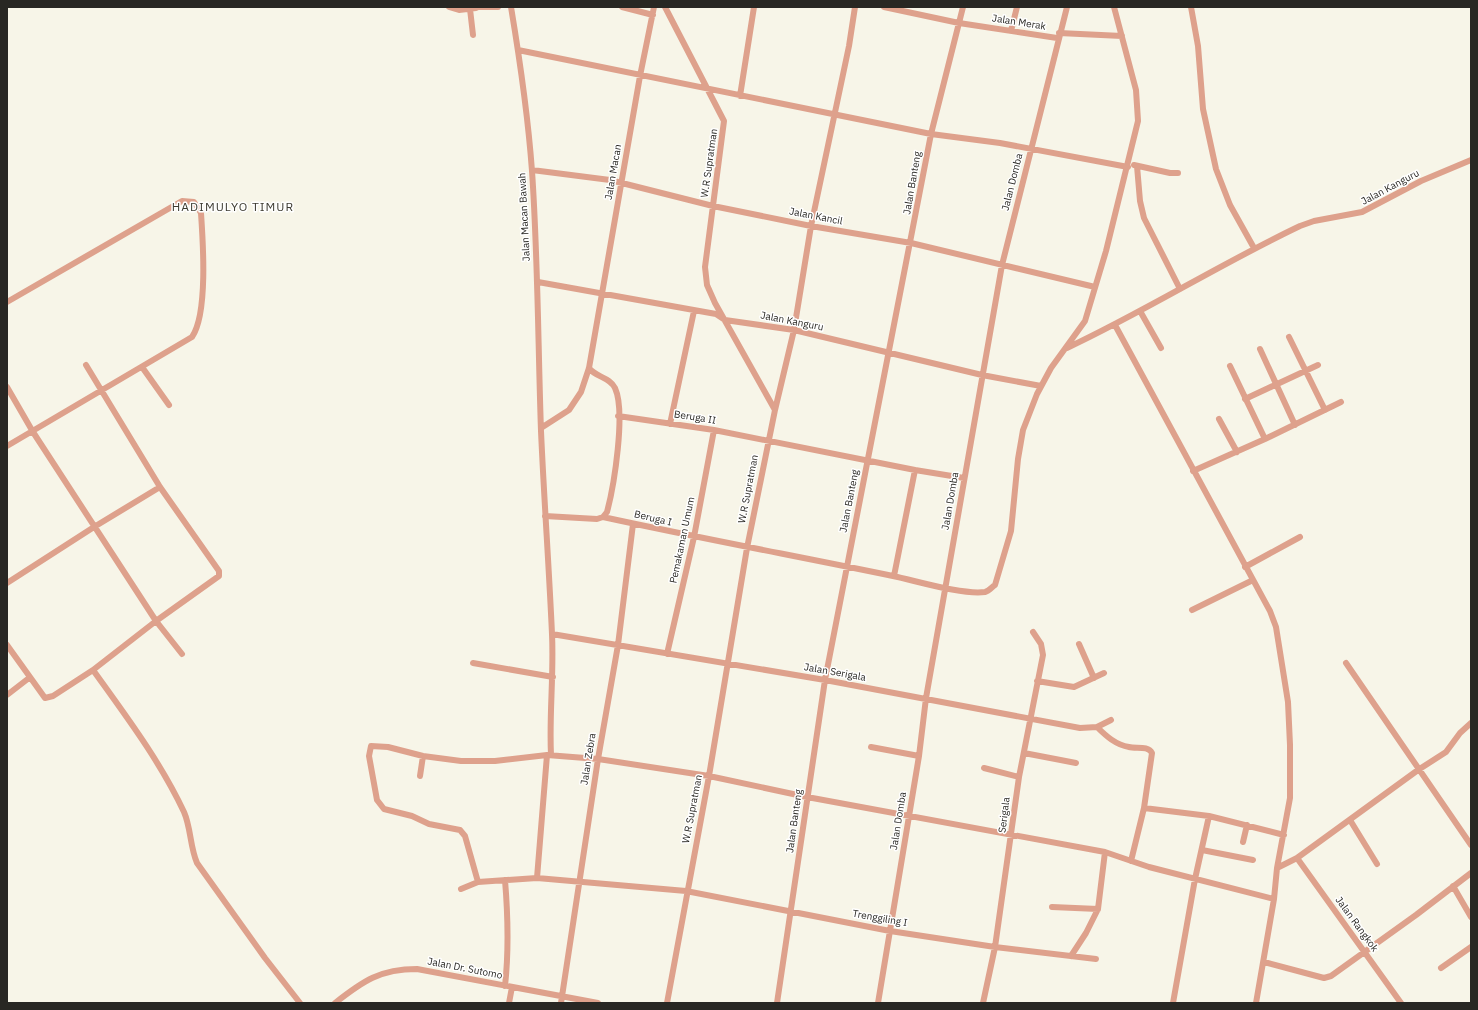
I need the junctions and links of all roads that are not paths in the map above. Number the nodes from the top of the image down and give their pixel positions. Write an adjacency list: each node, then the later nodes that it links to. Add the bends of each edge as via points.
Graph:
1 (449, 7): 15 (street, via 459,10)
2 (498, 7): 15 (street)
3 (511, 7): 22 (street, Jalan Macan Bawah)
4 (622, 7): 16 (street)
5 (654, 7): 16 (street, Jalan Macan)
6 (665, 7): 24 (street, W.R Supratman)
7 (754, 7): 25 (street)
8 (855, 7): 26 (street)
9 (884, 7): 17 (street, Jalan Merak)
10 (963, 7): 17 (street, Jalan Banteng)
11 (1017, 7): 18 (street)
12 (1067, 7): 20 (street, Jalan Domba)
13 (1114, 7): 21 (street, Beruga I)
14 (1191, 7): 38 (street, via 1198,46 1203,109 1216,168 1230,204)
15 (474, 8): 19 (street)
16 (653, 15): 23 (street, Jalan Macan)
17 (959, 23): 18 (street, Jalan Merak); 27 (street, Jalan Banteng)
18 (1011, 31): 20 (street, Jalan Merak)
19 (473, 35)
20 (1058, 36): 21 (street, Jalan Merak); 28 (street, Jalan Domba)
21 (1122, 36): 30 (street, Beruga I, via 1138,105 1138,120)
22 (518, 50): 23 (street); 32 (street, Jalan Macan Bawah)
23 (640, 76): 24 (street); 34 (street, Jalan Macan)
24 (709, 90): 25 (street); 35 (street, W.R Supratman, via 724,121)
25 (740, 96): 26 (street)
26 (833, 114): 27 (street); 36 (street)
27 (931, 134): 28 (street); 37 (street, Jalan Banteng)
28 (1030, 149): 30 (street); 39 (street, Jalan Domba)
29 (1471, 160): 38 (street, Jalan Kanguru, via 1421,181 1368,210 1307,223)
30 (1128, 165): 31 (street); 41 (street, Beruga I)
31 (1137, 166): 33 (street); 42 (street, via 1144,218)
32 (532, 170): 34 (street, Jalan Kancil); 40 (street, Jalan Macan Bawah)
33 (1178, 173)
34 (621, 182): 35 (street, Jalan Kancil); 43 (street, Jalan Macan)
35 (713, 206): 36 (street, Jalan Kancil); 47 (street, W.R Supratman, via 705,277 710,294)
36 (810, 226): 37 (street, Jalan Kancil); 49 (street)
37 (911, 243): 39 (street, Jalan Kancil); 54 (street, Jalan Banteng)
38 (1254, 248): 42 (street, Jalan Kanguru)
39 (1002, 265): 41 (street, Jalan Kancil); 61 (street, Jalan Domba)
40 (538, 282): 43 (street, Jalan Kanguru); 75 (street, Jalan Macan Bawah)
41 (1095, 287): 52 (street, Beruga I, via 1085,322)
42 (1180, 288): 46 (street, Jalan Kanguru)
43 (602, 294): 45 (street, Jalan Kanguru); 59 (street, Jalan Macan)
44 (7, 302): 58 (street, via 182,201 194,202 201,213 204,263 198,325 192,337)
45 (694, 311): 47 (street, Jalan Kanguru, via 716,314); 73 (street)
46 (1140, 312): 48 (street, Jalan Kanguru); 51 (street)
47 (725, 320): 49 (street, Jalan Kanguru); 69 (street, W.R Supratman)
48 (1115, 325): 52 (street); 84 (street)
49 (794, 330): 54 (street, Jalan Kanguru); 69 (street)
50 (1289, 337): 60 (street)
51 (1160, 348)
52 (1064, 349): 63 (street, Beruga I)
53 (1260, 349): 62 (street)
54 (888, 352): 61 (street, Jalan Kanguru); 82 (street, Jalan Banteng)
55 (86, 365): 65 (street)
56 (1318, 365): 60 (street)
57 (1230, 366): 66 (street)
58 (142, 367): 65 (street); 68 (street)
59 (589, 368): 71 (street, via 592,373 615,386); 75 (street, Jalan Macan, via 581,392 569,410)
60 (1306, 370): 62 (street); 70 (street)
61 (982, 375): 63 (street, Jalan Kanguru); 85 (street, Jalan Domba)
62 (1276, 385): 66 (street); 74 (street)
63 (1041, 386): 99 (street, Beruga I, via 1029,412 1020,442 1011,531 995,585 987,592)
64 (7, 387): 77 (street)
65 (102, 390): 77 (street); 86 (street)
66 (1245, 399): 78 (street)
67 (1341, 402): 70 (street)
68 (169, 405)
69 (775, 410): 79 (street, W.R Supratman)
70 (1325, 410): 74 (street)
71 (618, 416): 73 (street, Beruga II); 88 (street, via 618,446 610,499)
72 (1219, 418): 81 (street)
73 (670, 424): 76 (street, Beruga II)
74 (1295, 425): 78 (street)
75 (541, 428): 87 (street, Jalan Macan Bawah)
76 (714, 430): 79 (street, Beruga II); 91 (street, Pemakaman Umum)
77 (33, 432): 80 (street); 90 (street)
78 (1265, 439): 81 (street)
79 (768, 441): 82 (street, Beruga II); 93 (street, W.R Supratman)
80 (7, 446)
81 (1237, 452): 84 (street)
82 (867, 461): 83 (street, Beruga II); 94 (street, Jalan Banteng)
83 (915, 470): 85 (street, Beruga II); 96 (street)
84 (1193, 471): 95 (street)
85 (964, 478): 99 (street, Jalan Domba)
86 (160, 487): 90 (street); 101 (street, via 220,571 219,576)
87 (545, 516): 88 (street, via 596,519); 103 (street, Jalan Macan Bawah)
88 (603, 517): 89 (street, Beruga I)
89 (633, 524): 91 (street, Beruga I); 106 (street, Jalan Zebra)
90 (94, 527): 98 (street); 101 (street)
91 (694, 537): 93 (street, Beruga I); 108 (street, Pemakaman Umum)
92 (1300, 537): 95 (street)
93 (747, 548): 94 (street, Beruga I); 110 (street, W.R Supratman)
94 (847, 567): 96 (street, Beruga I); 117 (street, Jalan Banteng)
95 (1246, 567): 97 (street)
96 (894, 576): 99 (street, Beruga I)
97 (1252, 580): 100 (street); 143 (street, via 1276,628 1288,702 1291,782)
98 (7, 583)
99 (946, 588): 120 (street, Jalan Domba)
100 (1192, 610)
101 (156, 621): 107 (street); 112 (street)
102 (1033, 632): 118 (street, Serigala, via 1041,644 1043,654)
103 (552, 634): 106 (street, Jalan Serigala); 114 (street, Jalan Macan Bawah)
104 (1079, 644): 116 (street)
105 (7, 645): 115 (street)
106 (618, 645): 108 (street, Jalan Serigala); 130 (street, Jalan Zebra)
107 (182, 654)
108 (667, 654): 110 (street, Jalan Serigala)
109 (473, 662): 114 (street)
110 (728, 663): 117 (street, Jalan Serigala); 135 (street, W.R Supratman)
111 (1346, 663): 133 (street)
112 (93, 670): 115 (street, via 48,698 41,695); 178 (street, via 159,764 187,819 198,863)
113 (1104, 673): 116 (street)
114 (554, 677): 127 (street, Jalan Macan Bawah)
115 (29, 678): 119 (street)
116 (1094, 678): 118 (street, via 1074,686)
117 (825, 680): 120 (street, Jalan Serigala); 137 (street, Jalan Banteng)
118 (1037, 681): 121 (street, Serigala)
119 (7, 695)
120 (926, 698): 121 (street, Jalan Serigala); 129 (street, Jalan Domba)
121 (1030, 720): 124 (street, Jalan Serigala, via 1080,728); 126 (street, Serigala)
122 (1111, 720): 124 (street, Jalan Serigala)
123 (1471, 723): 133 (street, via 1446,752)
124 (1097, 727): 138 (street, via 1123,746 1150,749 1152,753)
125 (871, 747): 129 (street)
126 (1024, 753): 131 (street); 136 (street, Serigala)
127 (549, 755): 128 (street, via 477,762); 130 (street); 155 (street, Jalan Macan Bawah)
128 (424, 756): 134 (street); 159 (street, via 388,747 371,746 369,756 377,800 384,809 412,816 429,824 460,830 465,836)
129 (919, 756): 139 (street, Jalan Domba)
130 (598, 759): 135 (street); 158 (street, Jalan Zebra)
131 (1076, 763)
132 (984, 768): 136 (street)
133 (1418, 770): 141 (street); 146 (street)
134 (420, 776)
135 (708, 776): 137 (street); 162 (street, W.R Supratman)
136 (1019, 777): 144 (street, Serigala)
137 (807, 797): 139 (street); 166 (street, Jalan Banteng)
138 (1144, 808): 140 (street); 151 (street)
139 (909, 815): 144 (street); 168 (street, Jalan Domba)
140 (1209, 816): 142 (street); 147 (street)
141 (1350, 820): 149 (street); 152 (street)
142 (1247, 826): 143 (street); 145 (street)
143 (1284, 834): 153 (street)
144 (1012, 835): 148 (street); 169 (street, Serigala)
145 (1243, 842)
146 (1471, 845)
147 (1202, 850): 150 (street); 156 (street)
148 (1105, 852): 151 (street); 165 (street)
149 (1297, 858): 153 (street); 171 (street, Jalan Rangkok)
150 (1253, 860)
151 (1131, 861): 156 (street)
152 (1377, 864)
153 (1277, 868): 163 (street)
154 (1471, 873): 160 (street)
155 (537, 878): 157 (street, Trenggiling I); 158 (street, Trenggiling I)
156 (1195, 879): 163 (street); 186 (street)
157 (505, 880): 159 (street, Trenggiling I); 176 (street, via 509,928)
158 (580, 881): 162 (street, Trenggiling I); 177 (street, Jalan Zebra)
159 (478, 882): 161 (street, Trenggiling I)
160 (1453, 886): 167 (street); 171 (street)
161 (461, 889)
162 (686, 891): 166 (street, Trenggiling I); 182 (street, W.R Supratman)
163 (1274, 899): 174 (street)
164 (1052, 907): 165 (street)
165 (1098, 909): 172 (street)
166 (792, 912): 168 (street, Trenggiling I); 183 (street, Jalan Banteng)
167 (1471, 917)
168 (890, 931): 169 (street, Trenggiling I); 184 (street, Jalan Domba)
169 (995, 947): 172 (street, Trenggiling I); 185 (street, Serigala)
170 (1471, 947): 175 (street)
171 (1365, 952): 174 (street, via 1331,976 1324,978); 188 (street, Jalan Rangkok)
172 (1071, 956): 173 (street, Trenggiling I)
173 (1096, 959)
174 (1264, 962): 187 (street)
175 (1441, 968)
176 (508, 987): 177 (street, Jalan Dr. Sutomo); 179 (street, Jalan Dr. Sutomo, via 442,973 397,969 366,981); 180 (street)
177 (561, 1000): 181 (street, Jalan Dr. Sutomo)
178 (300, 1003)
179 (335, 1003)
180 (509, 1003)
181 (598, 1003)
182 (667, 1003)
183 (777, 1003)
184 (878, 1003)
185 (983, 1003)
186 (1173, 1003)
187 (1256, 1003)
188 (1401, 1003)

